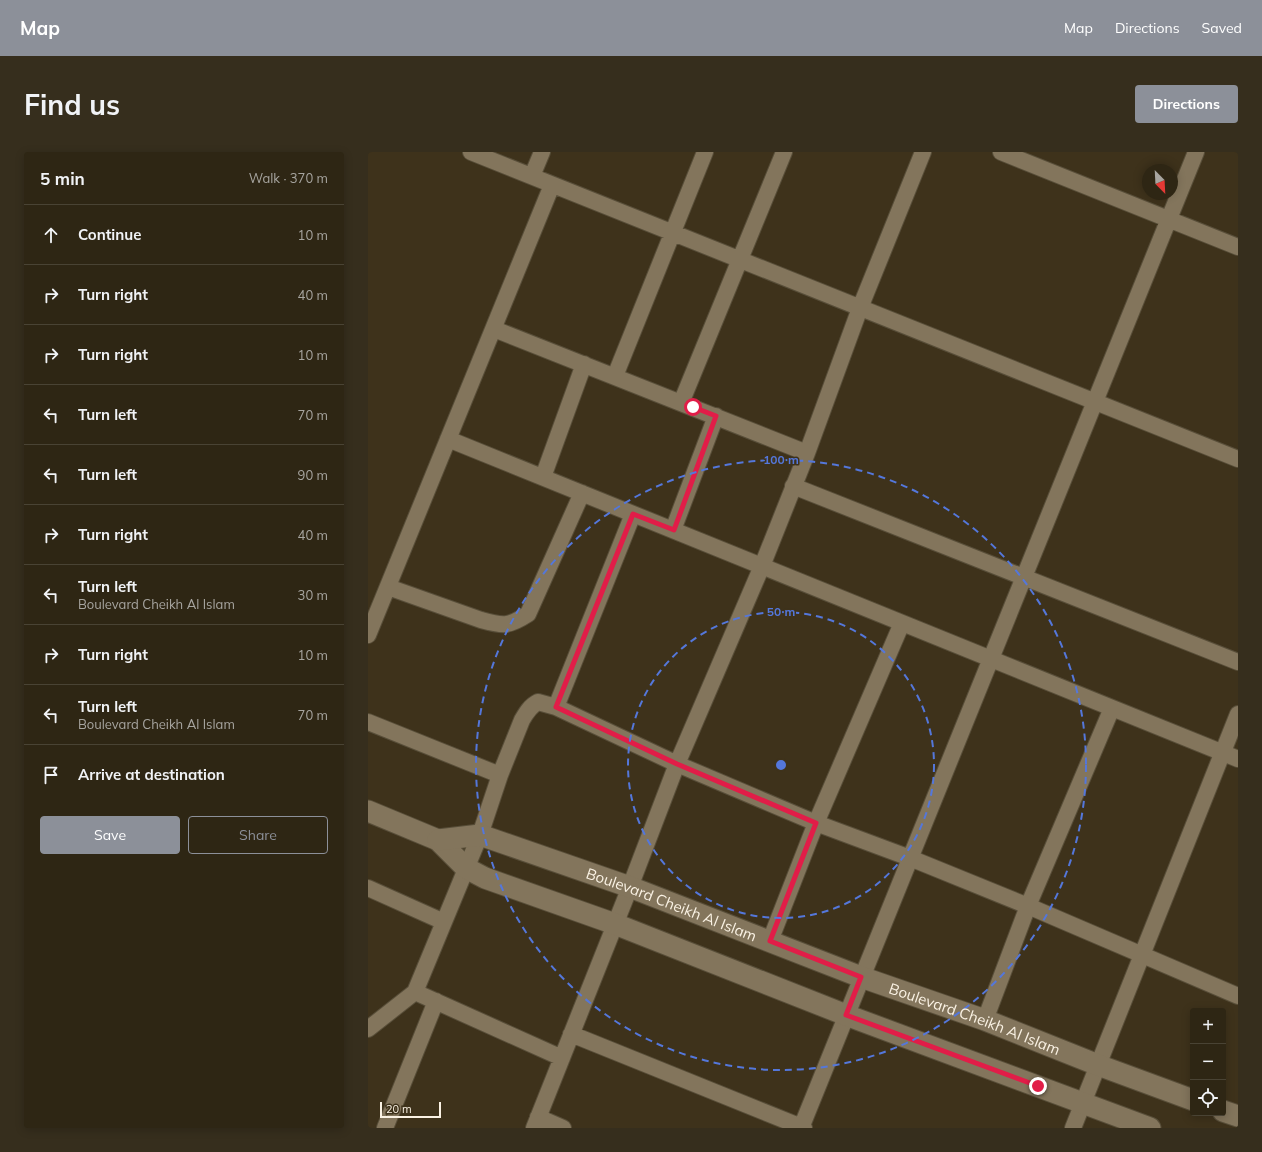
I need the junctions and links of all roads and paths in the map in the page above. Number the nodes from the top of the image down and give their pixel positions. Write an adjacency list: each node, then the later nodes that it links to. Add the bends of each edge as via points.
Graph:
1 (471, 152): 8 (street)
2 (542, 152): 8 (street)
3 (705, 152): 11 (street)
4 (784, 152): 13 (street)
5 (923, 152): 14 (street)
6 (1001, 152): 10 (street)
7 (1196, 152): 10 (street)
8 (532, 176): 9 (street)
9 (552, 185): 11 (street); 15 (street)
10 (1169, 219): 12 (street); 18 (street)
11 (673, 233): 13 (street); 17 (street)
12 (1238, 247)
13 (740, 259): 14 (street); 19 (street)
14 (860, 308): 18 (street); 22 (street)
15 (494, 329): 16 (street); 21 (street)
16 (584, 364): 17 (street); 24 (street)
17 (615, 376): 19 (street)
18 (1095, 401): 23 (street); 30 (street)
19 (681, 403): 20 (street)
20 (716, 416): 22 (street); 28 (street)
21 (448, 439): 24 (street); 31 (street)
22 (807, 453): 25 (street)
23 (1238, 459)
24 (543, 477): 26 (street)
25 (793, 486): 29 (street); 30 (street)
26 (582, 493): 27 (street); 31 (street, via 528,614 510,624 480,620)
27 (633, 514): 28 (street); 36 (street)
28 (674, 530): 29 (street)
29 (762, 566): 32 (street); 42 (street)
30 (1023, 578): 34 (street); 35 (street)
31 (388, 587): 33 (street)
32 (902, 623): 34 (street); 45 (street)
33 (368, 635)
34 (991, 658): 37 (street); 48 (street)
35 (1238, 662)
36 (556, 707): 42 (street); 43 (street, via 538,702 526,712)
37 (1112, 708): 40 (street); 52 (street)
38 (1238, 714): 40 (street)
39 (368, 722): 43 (street)
40 (1223, 753): 41 (street); 56 (street)
41 (1238, 759)
42 (677, 764): 45 (street); 50 (street)
43 (500, 776): 46 (street)
44 (368, 811): 47 (street, Boulevard Cheikh Al Islam)
45 (816, 823): 48 (street); 55 (street)
46 (480, 835): 47 (street, Boulevard Cheikh Al Islam); 49 (street); 50 (street, Boulevard Cheikh Al Islam)
47 (438, 840): 49 (street, Boulevard Cheikh Al Islam)
48 (910, 858): 52 (street); 57 (street)
49 (466, 868): 53 (street); 54 (street, Boulevard Cheikh Al Islam, via 485,878)
50 (630, 887): 54 (street); 55 (street, Boulevard Cheikh Al Islam)
51 (368, 888): 53 (street)
52 (1028, 906): 56 (street); 62 (street)
53 (444, 922): 58 (street)
54 (615, 924): 61 (street, Boulevard Cheikh Al Islam); 64 (street)
55 (770, 941): 57 (street, Boulevard Cheikh Al Islam)
56 (1142, 954): 59 (street); 66 (street)
57 (861, 977): 61 (street); 62 (street, Boulevard Cheikh Al Islam)
58 (415, 992): 60 (street); 63 (street)
59 (1237, 995)
60 (436, 1001): 65 (street); 72 (street)
61 (846, 1015): 68 (street, Boulevard Cheikh Al Islam); 74 (street)
62 (985, 1020): 66 (street, Boulevard Cheikh Al Islam)
63 (368, 1029)
64 (571, 1034): 65 (street); 74 (street)
65 (562, 1058): 71 (street)
66 (1098, 1065): 67 (street, Boulevard Cheikh Al Islam); 68 (street)
67 (1190, 1099)
68 (1083, 1103): 75 (street); 76 (street, Boulevard Cheikh Al Islam)
69 (1226, 1112): 70 (street)
70 (1238, 1116)
71 (536, 1122): 73 (street)
72 (385, 1128)
73 (563, 1128)
74 (802, 1128)
75 (1073, 1128)
76 (1150, 1128)

